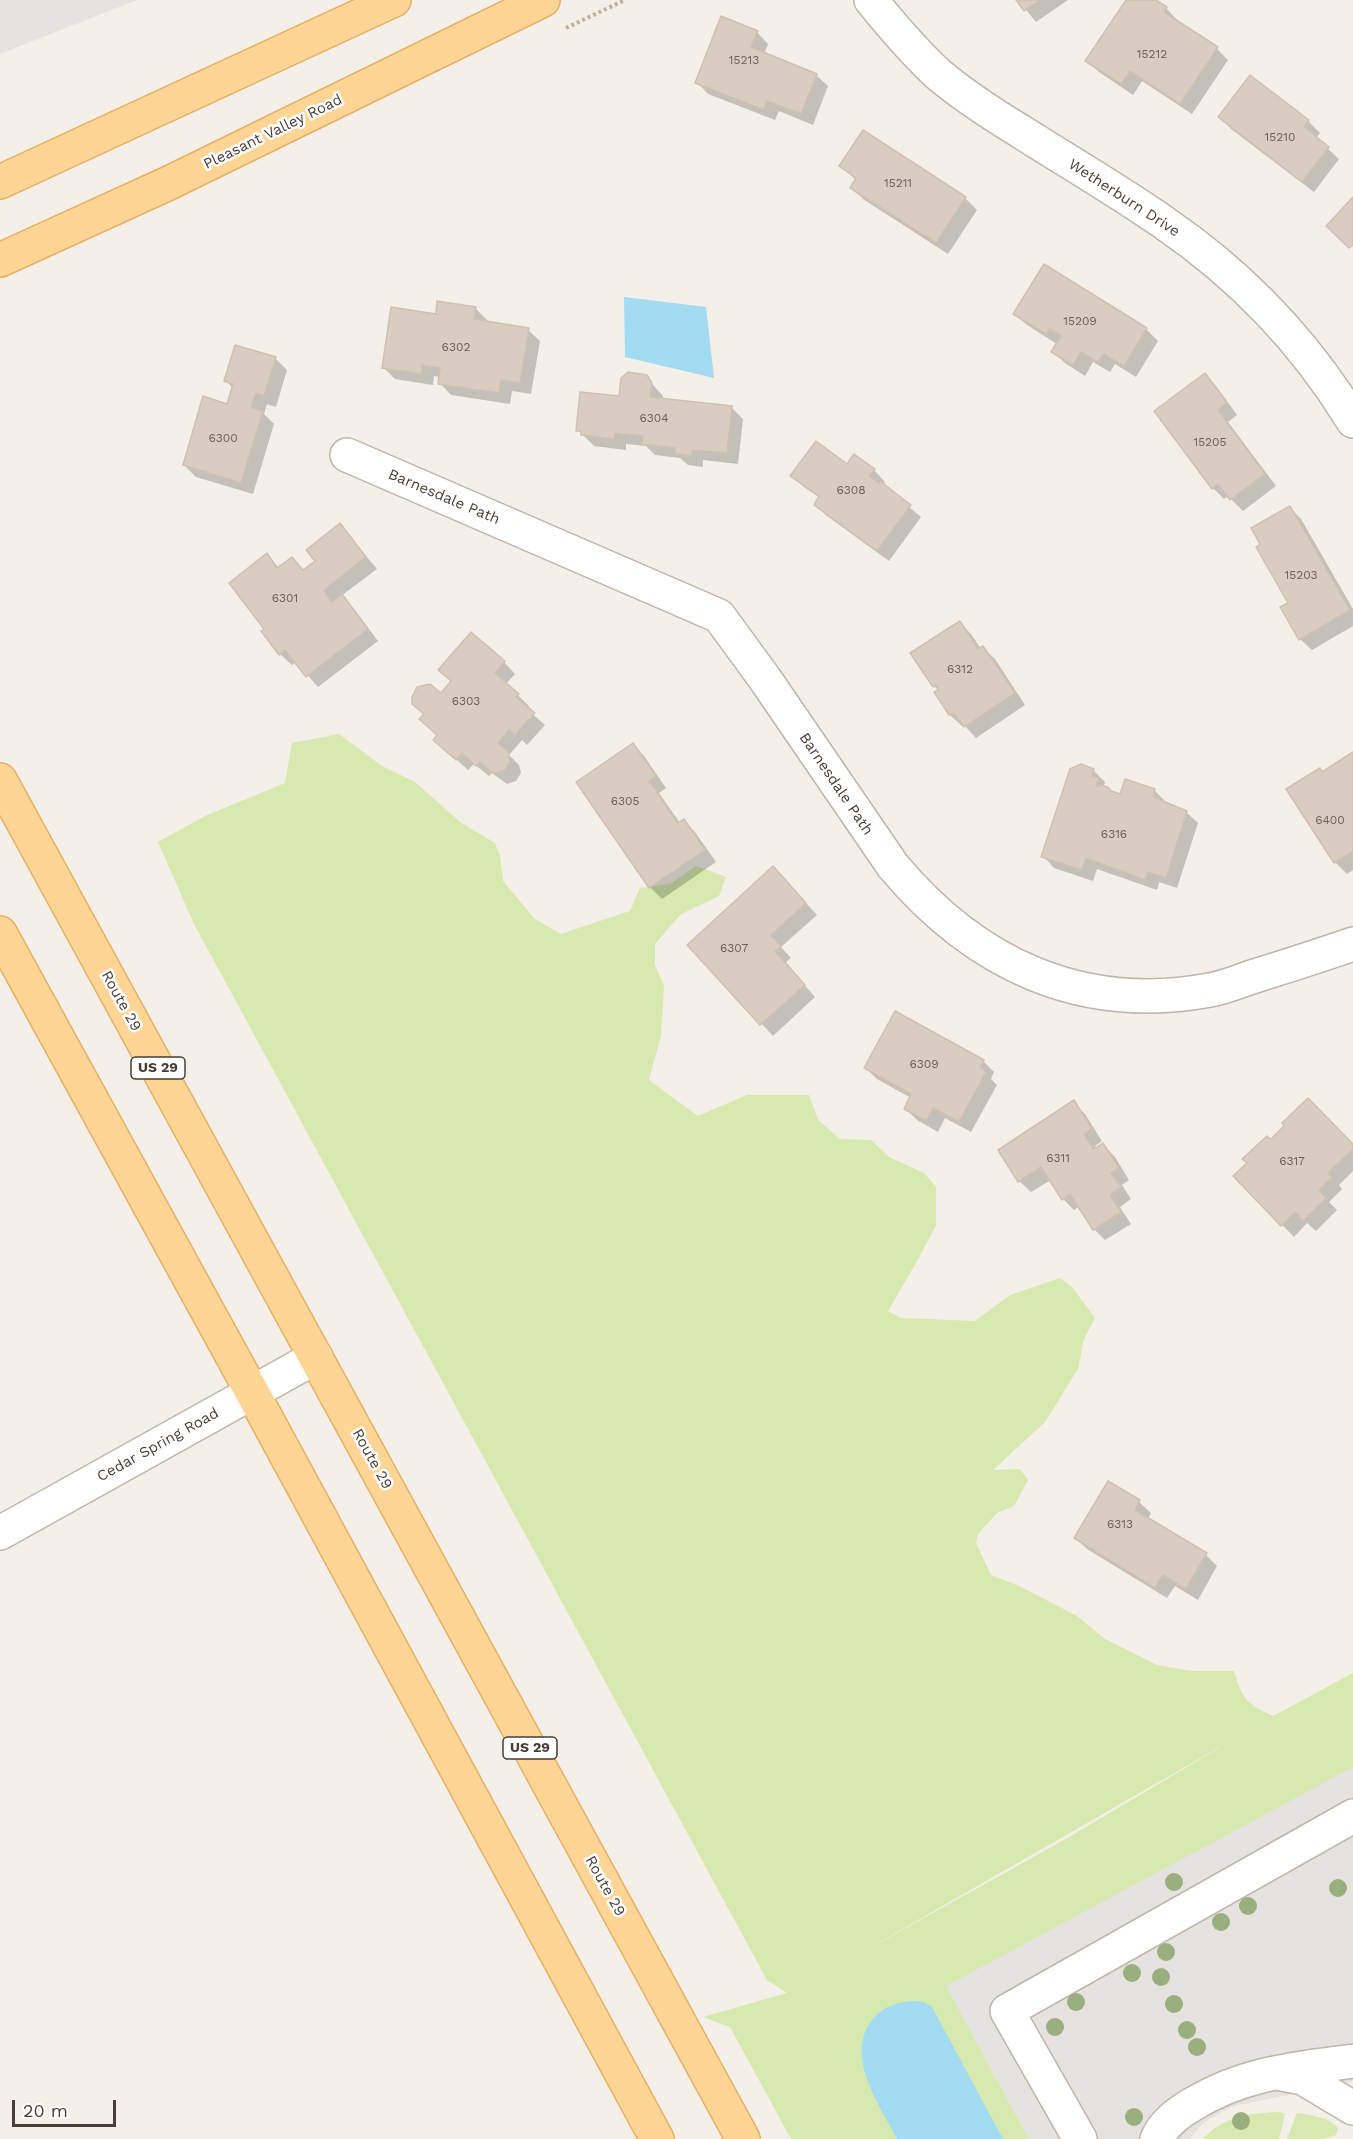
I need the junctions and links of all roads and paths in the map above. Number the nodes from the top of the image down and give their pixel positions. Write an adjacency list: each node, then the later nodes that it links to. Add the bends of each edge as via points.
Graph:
1 (394, 0): 4 (main road)
2 (543, 0): 5 (main road, Pleasant Valley Road, via 169,183)
3 (870, 0): 6 (street, Wetherburn Drive, via 904,40 976,104 1162,221 1240,283 1298,344)
4 (0, 182)
5 (0, 260)
6 (1353, 421)
7 (347, 455): 10 (street, Barnesdale Path, via 719,616 916,894 948,924 1020,969 1053,982 1111,995 1173,996 1213,990)
8 (0, 780): 11 (main road, Route 29 / US 29)
9 (0, 933): 12 (main road)
10 (1353, 944)
11 (316, 1357): 12 (street, Cedar Spring Road); 19 (main road, Route 29 / US 29)
12 (252, 1392): 13 (street, Cedar Spring Road); 18 (main road)
13 (0, 1533)
14 (1353, 1816): 20 (street, via 1007,2011)
15 (1353, 2061): 16 (street)
16 (1269, 2073): 17 (street, via 1303,2078); 21 (street, via 1221,2089 1185,2109)
17 (1353, 2108)
18 (657, 2139)
19 (743, 2139)
20 (1080, 2139)
21 (1156, 2139)

